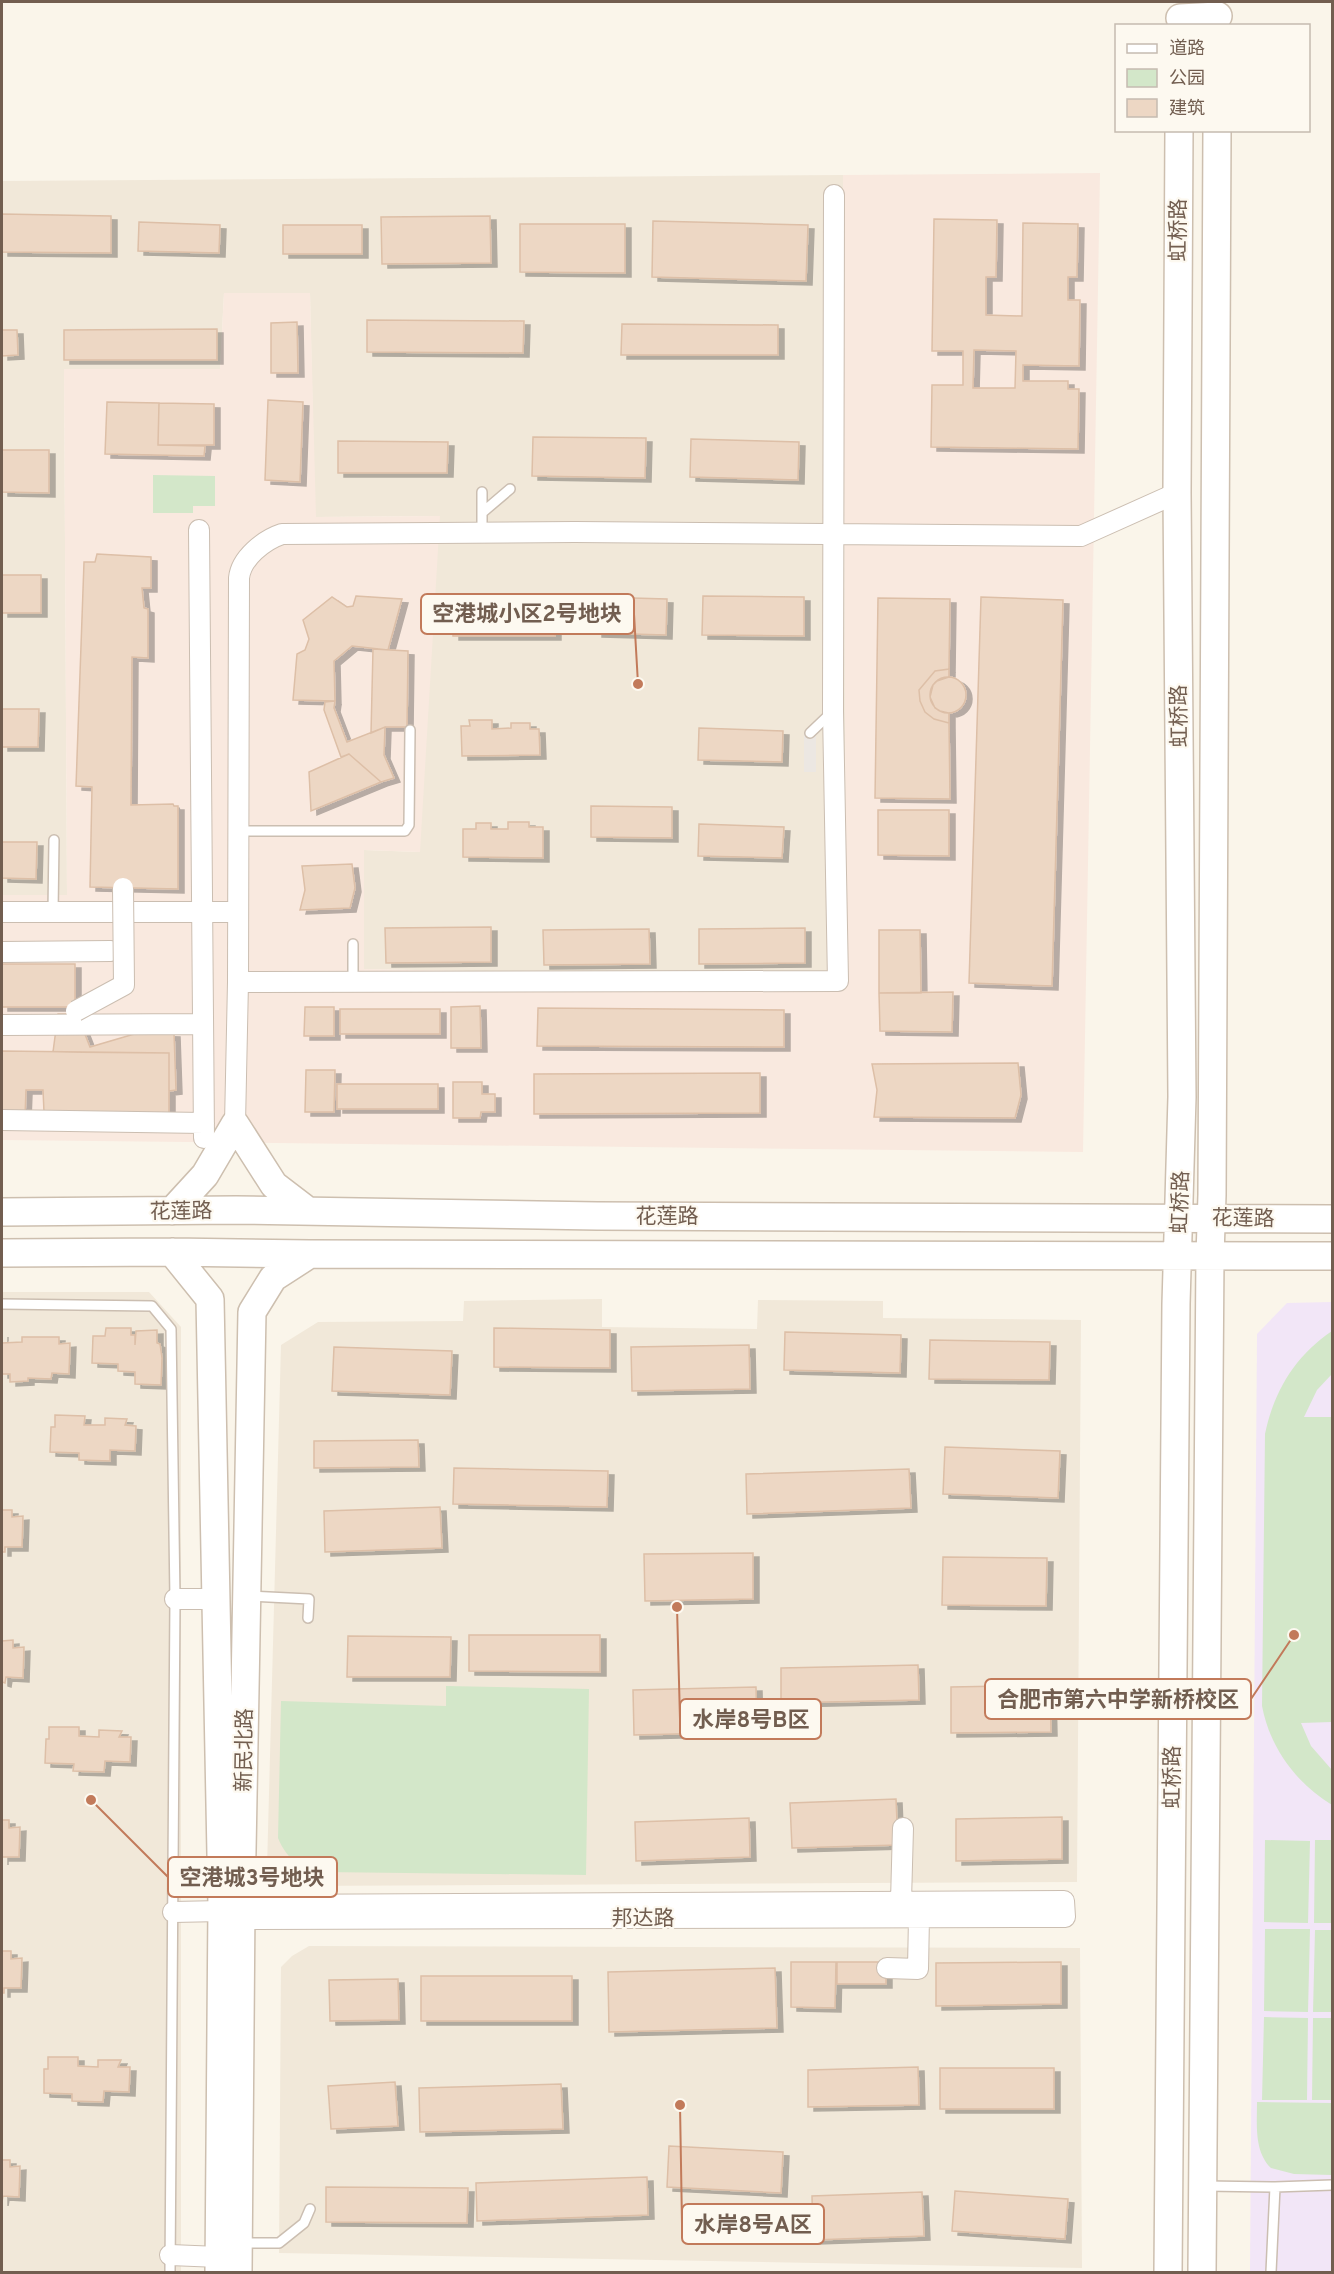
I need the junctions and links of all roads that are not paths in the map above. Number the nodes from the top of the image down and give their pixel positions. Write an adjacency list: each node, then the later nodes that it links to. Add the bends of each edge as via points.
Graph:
1 (1218, 14): 2 (main road)
2 (1179, 15)
3 (1179, 132): 8 (main road, 虹桥路)
4 (1217, 132): 32 (main road, 虹桥路)
5 (834, 195): 12 (street)
6 (510, 489): 9 (lane)
7 (482, 492): 9 (lane)
8 (1177, 493): 12 (street, via 1082,536); 31 (main road, 虹桥路)
9 (483, 512): 11 (lane)
10 (199, 530): 21 (street)
11 (482, 531): 12 (street); 16 (street, via 282,534 249,558 239,578)
12 (835, 534): 13 (street)
13 (833, 711): 15 (lane); 27 (street, via 838,981)
14 (410, 730): 16 (lane, via 409,825 405,831)
15 (810, 733)
16 (239, 831): 22 (street)
17 (54, 840): 20 (lane)
18 (123, 888): 28 (street, bridge, via 124,986)
19 (2, 912): 20 (street)
20 (53, 912): 21 (street)
21 (202, 912): 22 (street); 29 (street)
22 (238, 912): 26 (street)
23 (353, 944): 27 (lane)
24 (111, 951): 25 (street)
25 (2, 952)
26 (238, 982): 27 (street); 34 (street)
27 (353, 982)
28 (76, 1011)
29 (203, 1024): 30 (street); 33 (street, via 204,1131)
30 (2, 1025)
31 (1182, 1097): 32 (main road); 39 (main road, 虹桥路)
32 (1213, 1099): 40 (main road, 虹桥路)
33 (2, 1120)
34 (235, 1124): 35 (main road, via 205,1175); 36 (main road, via 274,1185)
35 (172, 1211): 36 (main road, 花莲路); 37 (main road, 花莲路)
36 (308, 1211): 38 (main road, 花莲路, via 597,1216)
37 (2, 1212)
38 (1054, 1216): 39 (main road, 花莲路); 45 (main road)
39 (1180, 1217): 40 (main road, 花莲路); 46 (main road, 虹桥路)
40 (1212, 1218): 41 (main road, 花莲路); 47 (main road, 虹桥路)
41 (1332, 1219)
42 (172, 1252): 43 (main road, 花莲路); 44 (main road, 花莲路); 54 (main road, 新民北路, via 210,1299)
43 (2, 1253)
44 (310, 1254): 45 (main road, 花莲路); 52 (main road, 新民北路, via 273,1278 252,1312)
45 (1054, 1255): 46 (main road, 花莲路)
46 (1177, 1255): 47 (main road, 花莲路); 50 (main road, 虹桥路)
47 (1210, 1256): 48 (main road, 花莲路); 51 (main road, 虹桥路)
48 (1332, 1256)
49 (2, 1304): 53 (lane, via 152,1306 171,1329)
50 (1175, 1376): 51 (main road); 68 (main road, 虹桥路)
51 (1209, 1377): 63 (main road, 虹桥路)
52 (246, 1596): 55 (lane, via 309,1599); 59 (main road, 新民北路)
53 (175, 1599): 54 (street); 58 (lane)
54 (216, 1599): 59 (main road, 新民北路)
55 (308, 1618)
56 (903, 1828): 57 (street)
57 (901, 1901): 59 (street, 邦达路); 60 (street, 邦达路, via 1065,1909)
58 (173, 1912): 59 (street); 67 (lane)
59 (229, 1912): 60 (street, 邦达路); 66 (main road, 新民北路)
60 (919, 1917): 61 (street, via 918,1969)
61 (887, 1968)
62 (1332, 2185): 64 (lane)
63 (1202, 2186): 64 (lane); 69 (main road, 虹桥路)
64 (1275, 2187): 70 (lane)
65 (310, 2209): 66 (lane, via 304,2223 279,2243)
66 (229, 2261): 67 (street)
67 (170, 2264)
68 (1168, 2272)
69 (1202, 2272)
70 (1271, 2272)

